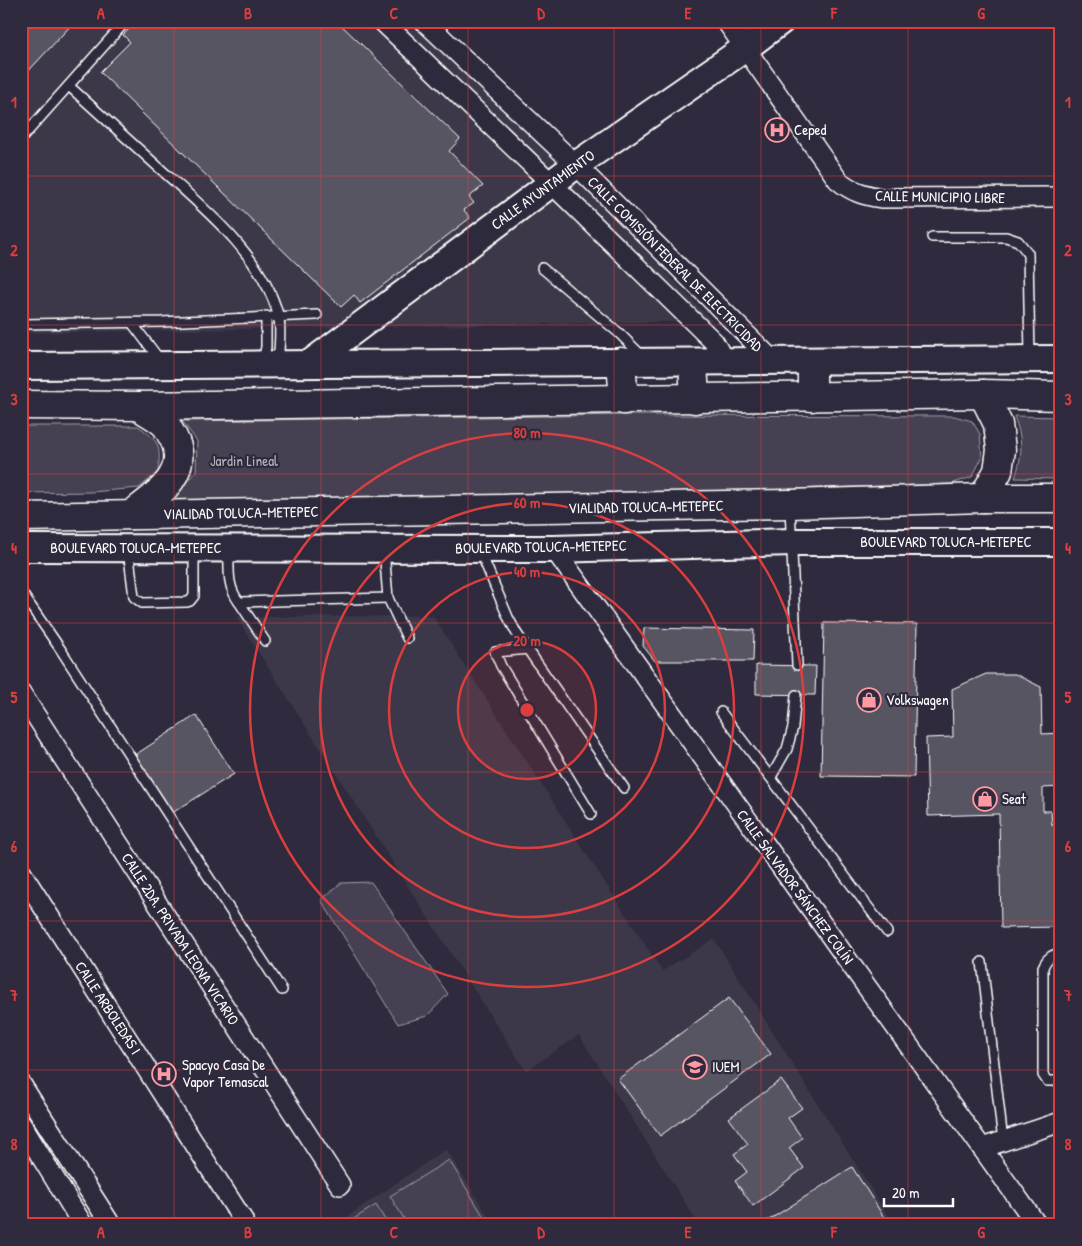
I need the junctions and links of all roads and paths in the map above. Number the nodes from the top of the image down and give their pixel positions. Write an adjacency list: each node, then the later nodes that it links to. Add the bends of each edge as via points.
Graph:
1 (126, 21): 8 (lane)
2 (382, 21): 9 (street, CALLE COMISIÓN FEDERAL DE ELECTRICIDAD)
3 (424, 21): 7 (street, CALLE COMISIÓN FEDERAL DE ELECTRICIDAD)
4 (726, 21): 6 (street, CALLE MUNICIPIO LIBRE)
5 (781, 21): 6 (main road, CALLE AYUNTAMIENTO)
6 (744, 49): 11 (main road, CALLE AYUNTAMIENTO); 13 (street, CALLE MUNICIPIO LIBRE, via 847,188 881,198)
7 (490, 83): 9 (street); 11 (street, CALLE COMISIÓN FEDERAL DE ELECTRICIDAD)
8 (69, 86): 10 (lane); 18 (lane, via 193,198 233,239 261,276)
9 (470, 104): 12 (street, CALLE COMISIÓN FEDERAL DE ELECTRICIDAD)
10 (21, 139)
11 (576, 165): 12 (main road, CALLE AYUNTAMIENTO); 26 (street, CALLE COMISIÓN FEDERAL DE ELECTRICIDAD)
12 (552, 184): 23 (street, CALLE COMISIÓN FEDERAL DE ELECTRICIDAD, via 714,342); 31 (main road, CALLE AYUNTAMIENTO)
13 (1061, 197)
14 (932, 237): 22 (lane, via 1006,236 1018,241 1028,253)
15 (542, 268): 25 (lane)
16 (317, 315): 18 (lane)
17 (266, 316): 18 (lane); 19 (lane); 30 (lane, via 266,347)
18 (279, 316): 30 (lane)
19 (132, 323): 20 (lane); 29 (lane)
20 (21, 324)
21 (1061, 359): 22 (main road)
22 (1030, 360): 27 (main road)
23 (721, 361): 26 (main road); 28 (main road)
24 (621, 362): 25 (main road); 31 (main road); 37 (highway)
25 (650, 362): 28 (main road)
26 (774, 362): 27 (main road)
27 (812, 362): 35 (highway)
28 (693, 363): 36 (highway)
29 (163, 364): 30 (main road); 32 (main road)
30 (270, 364): 31 (main road)
31 (309, 364)
32 (21, 366)
33 (983, 394): 34 (highway); 35 (highway); 40 (highway, via 998,424 1001,450 998,471)
34 (1061, 396)
35 (812, 397): 36 (highway)
36 (695, 399): 37 (highway)
37 (624, 400): 39 (highway)
38 (21, 405): 39 (highway)
39 (139, 406): 43 (highway, via 166,424 177,445 178,459 175,474 157,495)
40 (982, 498): 41 (highway, VIALIDAD TOLUCA-METEPEC); 42 (highway, VIALIDAD TOLUCA-METEPEC)
41 (1061, 498)
42 (790, 504): 43 (highway, VIALIDAD TOLUCA-METEPEC); 45 (lane)
43 (131, 515): 44 (highway, VIALIDAD TOLUCA-METEPEC)
44 (34, 517): 53 (main road)
45 (792, 542): 46 (main road, BOULEVARD TOLUCA-METEPEC); 52 (main road, BOULEVARD TOLUCA-METEPEC); 60 (lane)
46 (1061, 542)
47 (194, 548): 48 (main road, BOULEVARD TOLUCA-METEPEC); 49 (main road, BOULEVARD TOLUCA-METEPEC); 49 (lane, via 193,599 187,602 142,603 135,599)
48 (230, 548): 50 (main road, BOULEVARD TOLUCA-METEPEC); 56 (lane, via 229,576 232,593)
49 (128, 549): 53 (main road, BOULEVARD TOLUCA-METEPEC)
50 (384, 549): 51 (main road, BOULEVARD TOLUCA-METEPEC); 55 (lane)
51 (478, 549): 52 (main road, BOULEVARD TOLUCA-METEPEC); 59 (lane, via 508,617)
52 (554, 549): 77 (street, CALLE SALVADOR SÁNCHEZ COLÍN)
53 (25, 552)
54 (21, 592): 71 (lane)
55 (388, 598): 56 (lane); 57 (lane)
56 (239, 602): 58 (lane)
57 (407, 638)
58 (265, 642)
59 (528, 649): 65 (lane); 66 (lane, via 495,652)
60 (798, 666)
61 (21, 693): 78 (street, CALLE 2DA. PRIVADA LEONA VICARIO)
62 (796, 695): 64 (lane, via 787,749)
63 (721, 712): 64 (lane)
64 (771, 777): 68 (lane)
65 (624, 788)
66 (591, 814)
67 (21, 872): 79 (street, CALLE ARBOLEDAS I)
68 (887, 932)
69 (1061, 953): 72 (lane, via 1052,955 1043,967 1043,1074 1047,1081)
70 (982, 962): 76 (lane)
71 (282, 990)
72 (1061, 1081)
73 (21, 1084): 81 (street)
74 (1061, 1122): 76 (street)
75 (21, 1124): 80 (street)
76 (1003, 1141): 77 (street)
77 (982, 1148): 82 (street, CALLE SALVADOR SÁNCHEZ COLÍN)
78 (340, 1185)
79 (243, 1220)
80 (83, 1225)
81 (111, 1225)
82 (1037, 1225)

